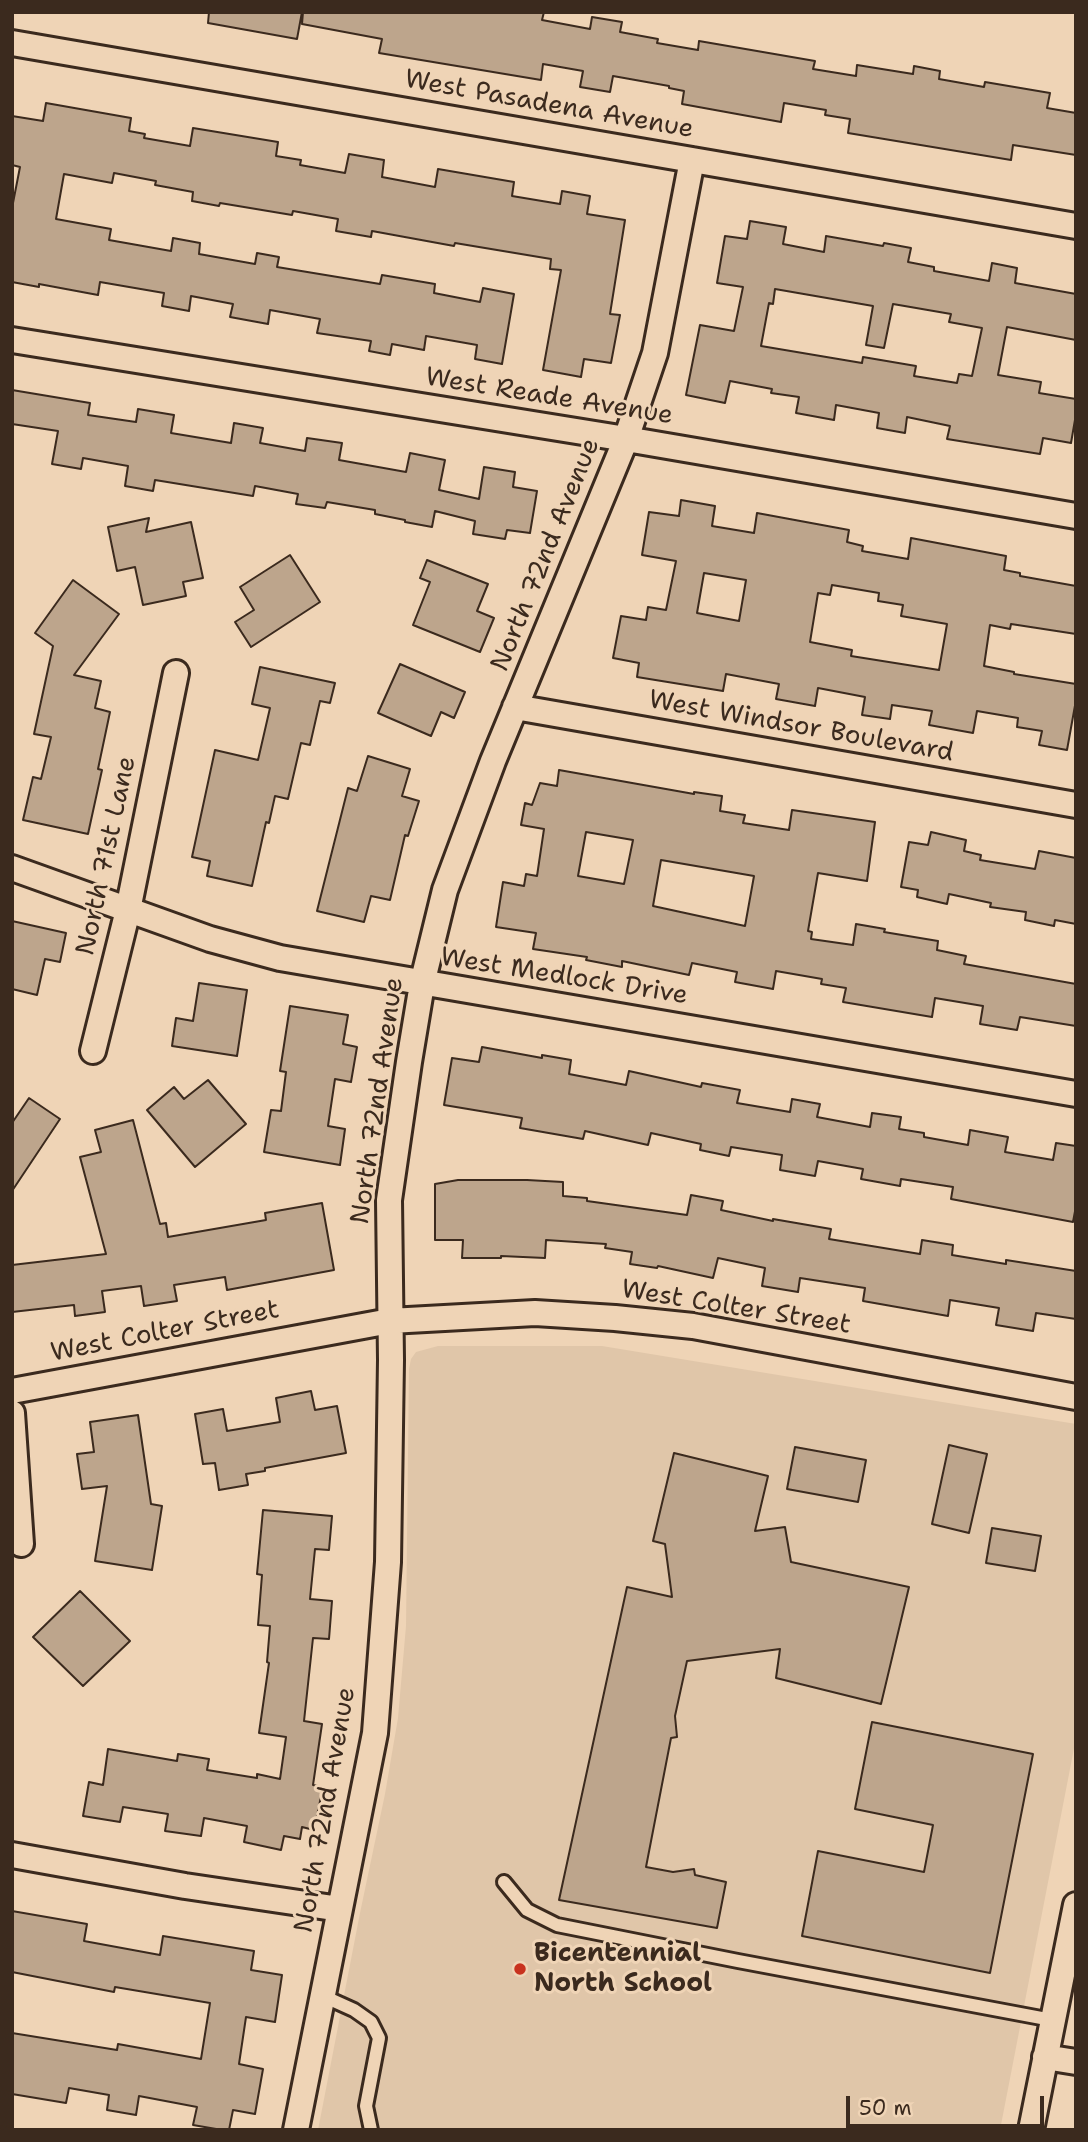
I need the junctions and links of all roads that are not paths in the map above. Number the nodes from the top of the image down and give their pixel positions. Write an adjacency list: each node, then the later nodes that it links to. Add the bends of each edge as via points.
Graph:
1 (12, 43): 2 (street, West Pasadena Avenue)
2 (692, 160): 3 (street, West Pasadena Avenue); 5 (street, North 72nd Avenue, via 655,353)
3 (1076, 226)
4 (12, 340): 5 (street, West Reade Avenue)
5 (626, 439): 6 (street, West Reade Avenue); 8 (street, North 72nd Avenue)
6 (1076, 516)
7 (176, 673): 11 (street, North 71st Lane)
8 (516, 707): 9 (street, West Windsor Boulevard); 12 (street, North 72nd Avenue, via 445,890)
9 (1076, 805)
10 (12, 867): 11 (street, West Medlock Drive)
11 (128, 910): 12 (street, West Medlock Drive, via 281,958); 13 (street, North 71st Lane)
12 (422, 984): 14 (street, West Medlock Drive); 15 (street, North 72nd Avenue, via 389,1200)
13 (93, 1051)
14 (1076, 1094)
15 (390, 1321): 16 (street, West Colter Street); 17 (street, West Colter Street, via 535,1313 693,1326); 23 (street, North 72nd Avenue, via 388,1562 375,1733)
16 (12, 1391)
17 (1076, 1397)
18 (12, 1413): 19 (street)
19 (21, 1544)
20 (12, 1855): 23 (street)
21 (504, 1882): 25 (lane, via 527,1910 556,1925)
22 (1076, 1905): 25 (street)
23 (340, 1909): 24 (street, North 72nd Avenue)
24 (323, 1996): 28 (street, North 72nd Avenue); 29 (lane, via 372,2022 379,2038 366,2106)
25 (1052, 2020): 26 (street)
26 (1045, 2057): 27 (street); 30 (street)
27 (1076, 2062)
28 (296, 2130)
29 (371, 2130)
30 (1031, 2130)

